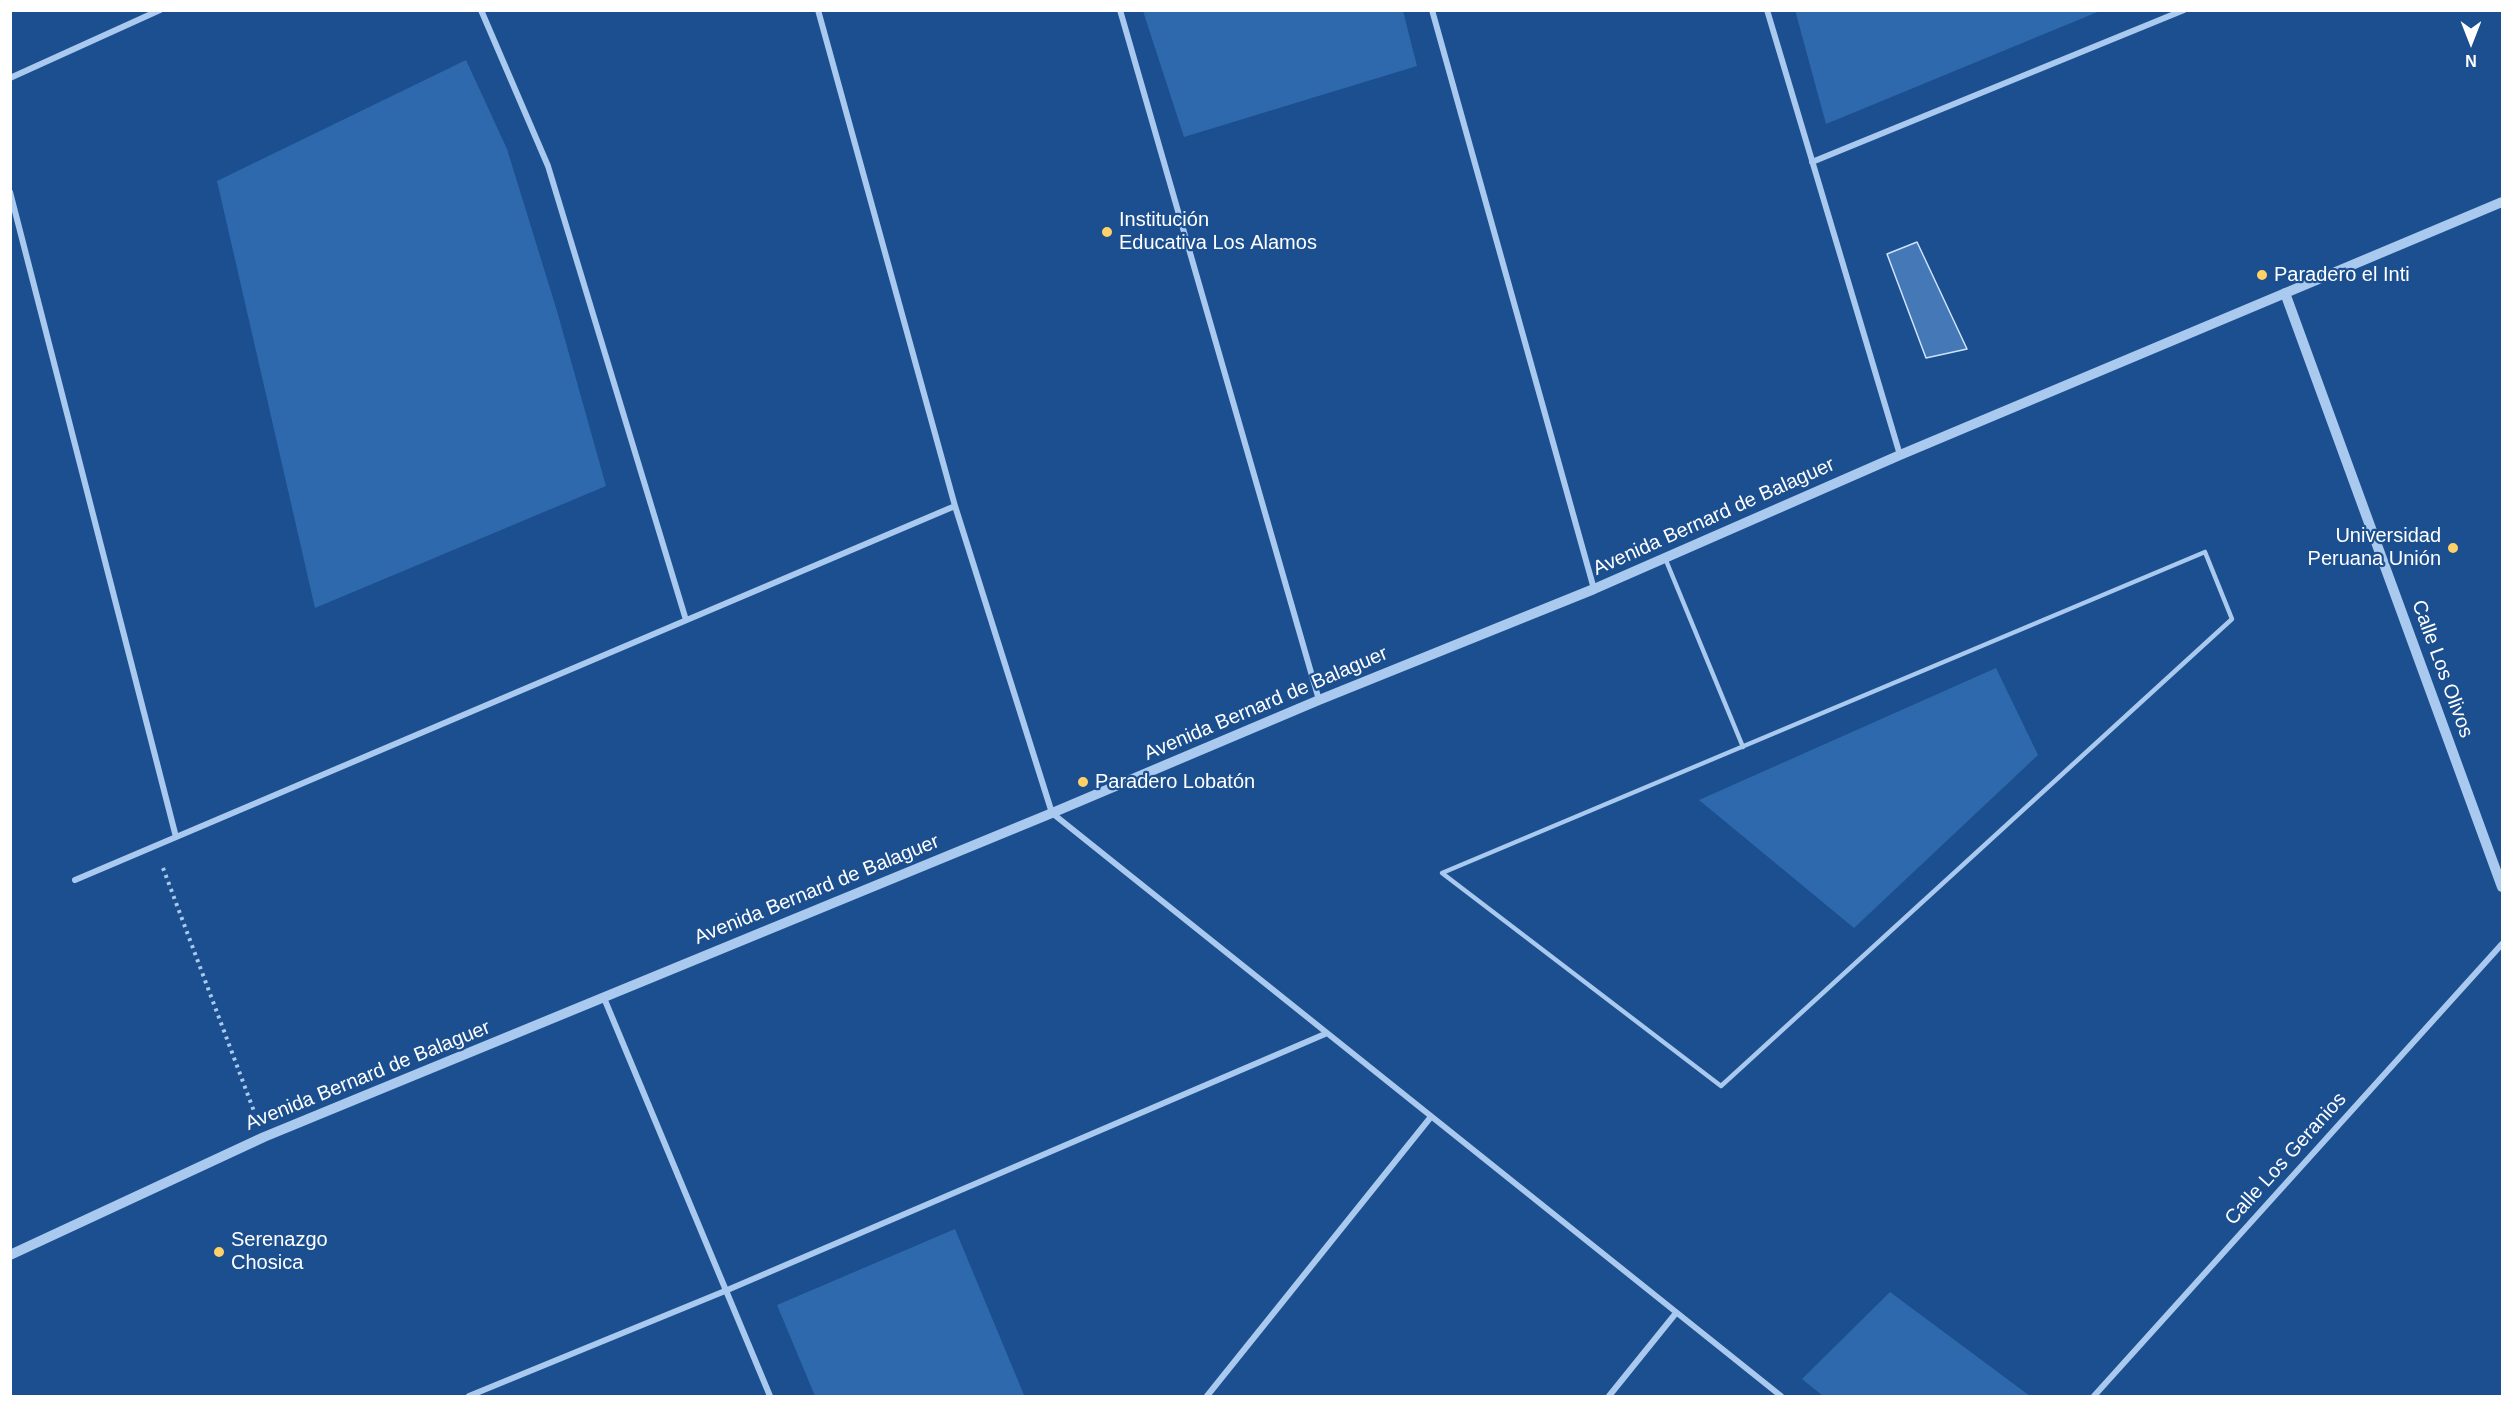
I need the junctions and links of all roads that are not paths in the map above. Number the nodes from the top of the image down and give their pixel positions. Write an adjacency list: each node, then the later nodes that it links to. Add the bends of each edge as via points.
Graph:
1 (160, 10): 8 (street)
2 (481, 10): 17 (street, via 548,166)
3 (818, 10): 14 (street)
4 (1120, 10): 18 (street)
5 (1432, 10): 16 (street)
6 (1767, 10): 9 (street)
7 (2184, 10): 9 (street)
8 (10, 78)
9 (1812, 162): 13 (street)
10 (10, 192): 21 (street)
11 (2502, 202): 12 (street, Avenida Bernard de Balaguer)
12 (2285, 293): 13 (street, Avenida Bernard de Balaguer); 23 (street, Calle Los Olivos)
13 (1900, 455): 15 (street, Avenida Bernard de Balaguer)
14 (955, 506): 17 (street); 20 (street)
15 (1665, 558): 16 (street, Avenida Bernard de Balaguer); 19 (lane)
16 (1594, 589): 18 (street, Avenida Bernard de Balaguer)
17 (686, 620): 21 (street)
18 (1319, 700): 20 (street, Avenida Bernard de Balaguer)
19 (1743, 747): 19 (lane, via 2205,552 2232,619 1721,1086 1442,873)
20 (1052, 813): 25 (street, Avenida Bernard de Balaguer); 26 (street)
21 (176, 837): 22 (street)
22 (75, 880)
23 (2502, 887)
24 (2502, 944): 36 (street, Calle Los Geranios)
25 (604, 998): 28 (street, Avenida Bernard de Balaguer, via 264,1137); 29 (street)
26 (1325, 1034): 27 (street); 29 (street)
27 (1430, 1118): 30 (street); 33 (street)
28 (10, 1255)
29 (725, 1291): 31 (street); 32 (street)
30 (1676, 1313): 34 (street); 35 (street)
31 (469, 1396)
32 (770, 1396)
33 (1207, 1396)
34 (1609, 1396)
35 (1781, 1396)
36 (2094, 1396)

